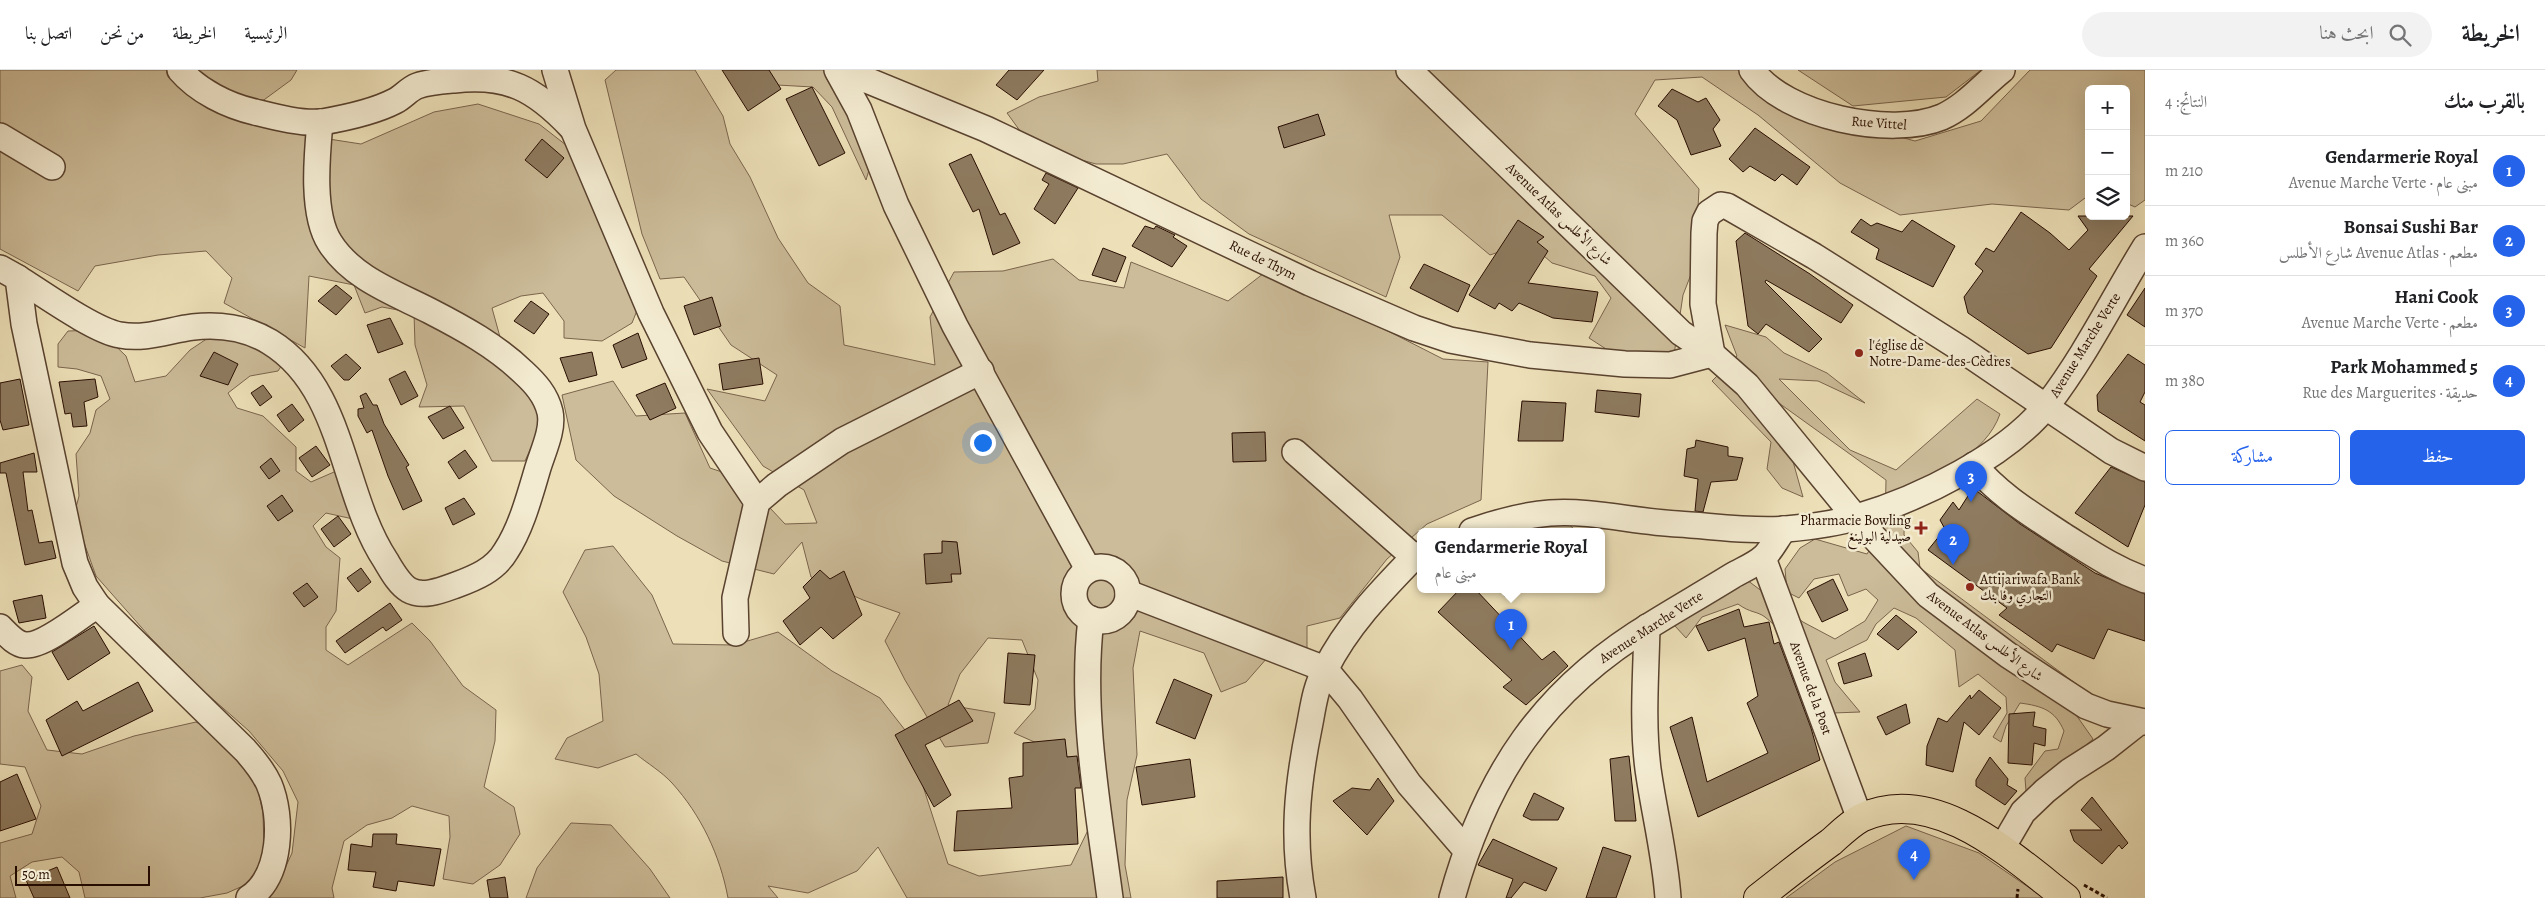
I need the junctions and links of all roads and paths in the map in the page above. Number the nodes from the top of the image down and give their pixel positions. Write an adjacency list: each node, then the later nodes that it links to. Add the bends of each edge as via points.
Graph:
1 (180, 70): 10 (street, via 202,90 244,109)
2 (437, 70): 9 (street)
3 (555, 70): 11 (street)
4 (1409, 70): 16 (street, Avenue Atlas شارع الأطلس, via 1680,333)
5 (1425, 70): 16 (street, Avenue Atlas شارع الأطلس, via 1686,323)
6 (1752, 70): 7 (street, Rue Vittel, via 1791,102 1842,120 1898,127 1923,124 1962,106)
7 (2002, 70)
8 (838, 72): 16 (street, Rue de Thym, via 986,128 1310,283 1450,340 1530,355 1633,365 1670,365); 17 (street, via 859,110 896,205 922,260 954,326)
9 (416, 87): 10 (street, via 395,101); 11 (street, via 461,79 495,78 541,99)
10 (320, 122): 15 (street, via 318,180 321,223 328,241 338,254 388,291 495,349 536,384 550,411 551,423 517,527 500,560 488,570 435,592 421,594 406,588 370,534 317,393 291,358 271,343 248,332 225,327 192,327 160,334 120,335 103,330)
11 (573, 128): 22 (street, via 671,356 710,432)
12 (0, 136): 13 (street)
13 (52, 167)
14 (2145, 247): 18 (street, Avenue Marche Verte)
15 (9, 273): 32 (street, via 24,324 75,563)
16 (1712, 354): 18 (street, via 1703,304 1704,233 1709,213 1721,205 1814,256); 23 (street, Avenue Atlas شارع الأطلس, via 1747,384)
17 (981, 371): 22 (street, via 842,441); 29 (street)
18 (2047, 405): 20 (street, Avenue Marche Verte, via 2015,436); 21 (street, via 2111,451)
19 (1295, 452): 26 (street)
20 (1974, 465): 23 (street, Avenue Marche Verte, via 1918,494); 30 (street, via 2003,496 2031,515 2103,562)
21 (2145, 468)
22 (757, 502): 36 (street, via 735,598)
23 (1856, 518): 25 (street, Avenue Marche Verte); 38 (street, Avenue Atlas شارع الأطلس, via 1928,595 2008,655 2086,706)
24 (1481, 528): 25 (street, Avenue Marche Verte, via 1508,519 1551,513 1602,515 1670,524)
25 (1784, 529): 28 (street, Avenue Marche Verte)
26 (1417, 554)
27 (1417, 556): 37 (street, via 1354,623)
28 (1763, 558): 35 (street, Avenue Marche Verte); 39 (street, Avenue de la Post)
29 (1088, 569): 31 (street, via 1110,568 1126,582); 33 (street, via 1080,576 1073,595 1082,614)
30 (2145, 580)
31 (1128, 593): 33 (street, via 1120,612 1107,620); 37 (street)
32 (97, 605): 34 (street, via 30,645 20,644); 42 (street, via 245,750 269,785 278,822 276,840 267,877)
33 (1091, 619): 43 (street, via 1088,660 1092,754)
34 (0, 627)
35 (1647, 627): 41 (street, Avenue Marche Verte, via 1576,678 1545,710 1518,747 1494,789); 46 (street, via 1644,711 1648,768)
36 (736, 633)
37 (1325, 669): 41 (street, via 1409,784); 44 (street, via 1316,688 1300,772 1296,814)
38 (2142, 722): 40 (street, via 2045,791 2023,812)
39 (1860, 819): 40 (main road, via 1905,808 1940,814); 47 (main road)
40 (2002, 848): 48 (main road)
41 (1466, 850): 45 (street, Avenue Marche Verte)
42 (249, 898)
43 (1110, 898)
44 (1303, 898)
45 (1452, 898)
46 (1668, 898)
47 (1758, 898)
48 (2066, 898)

